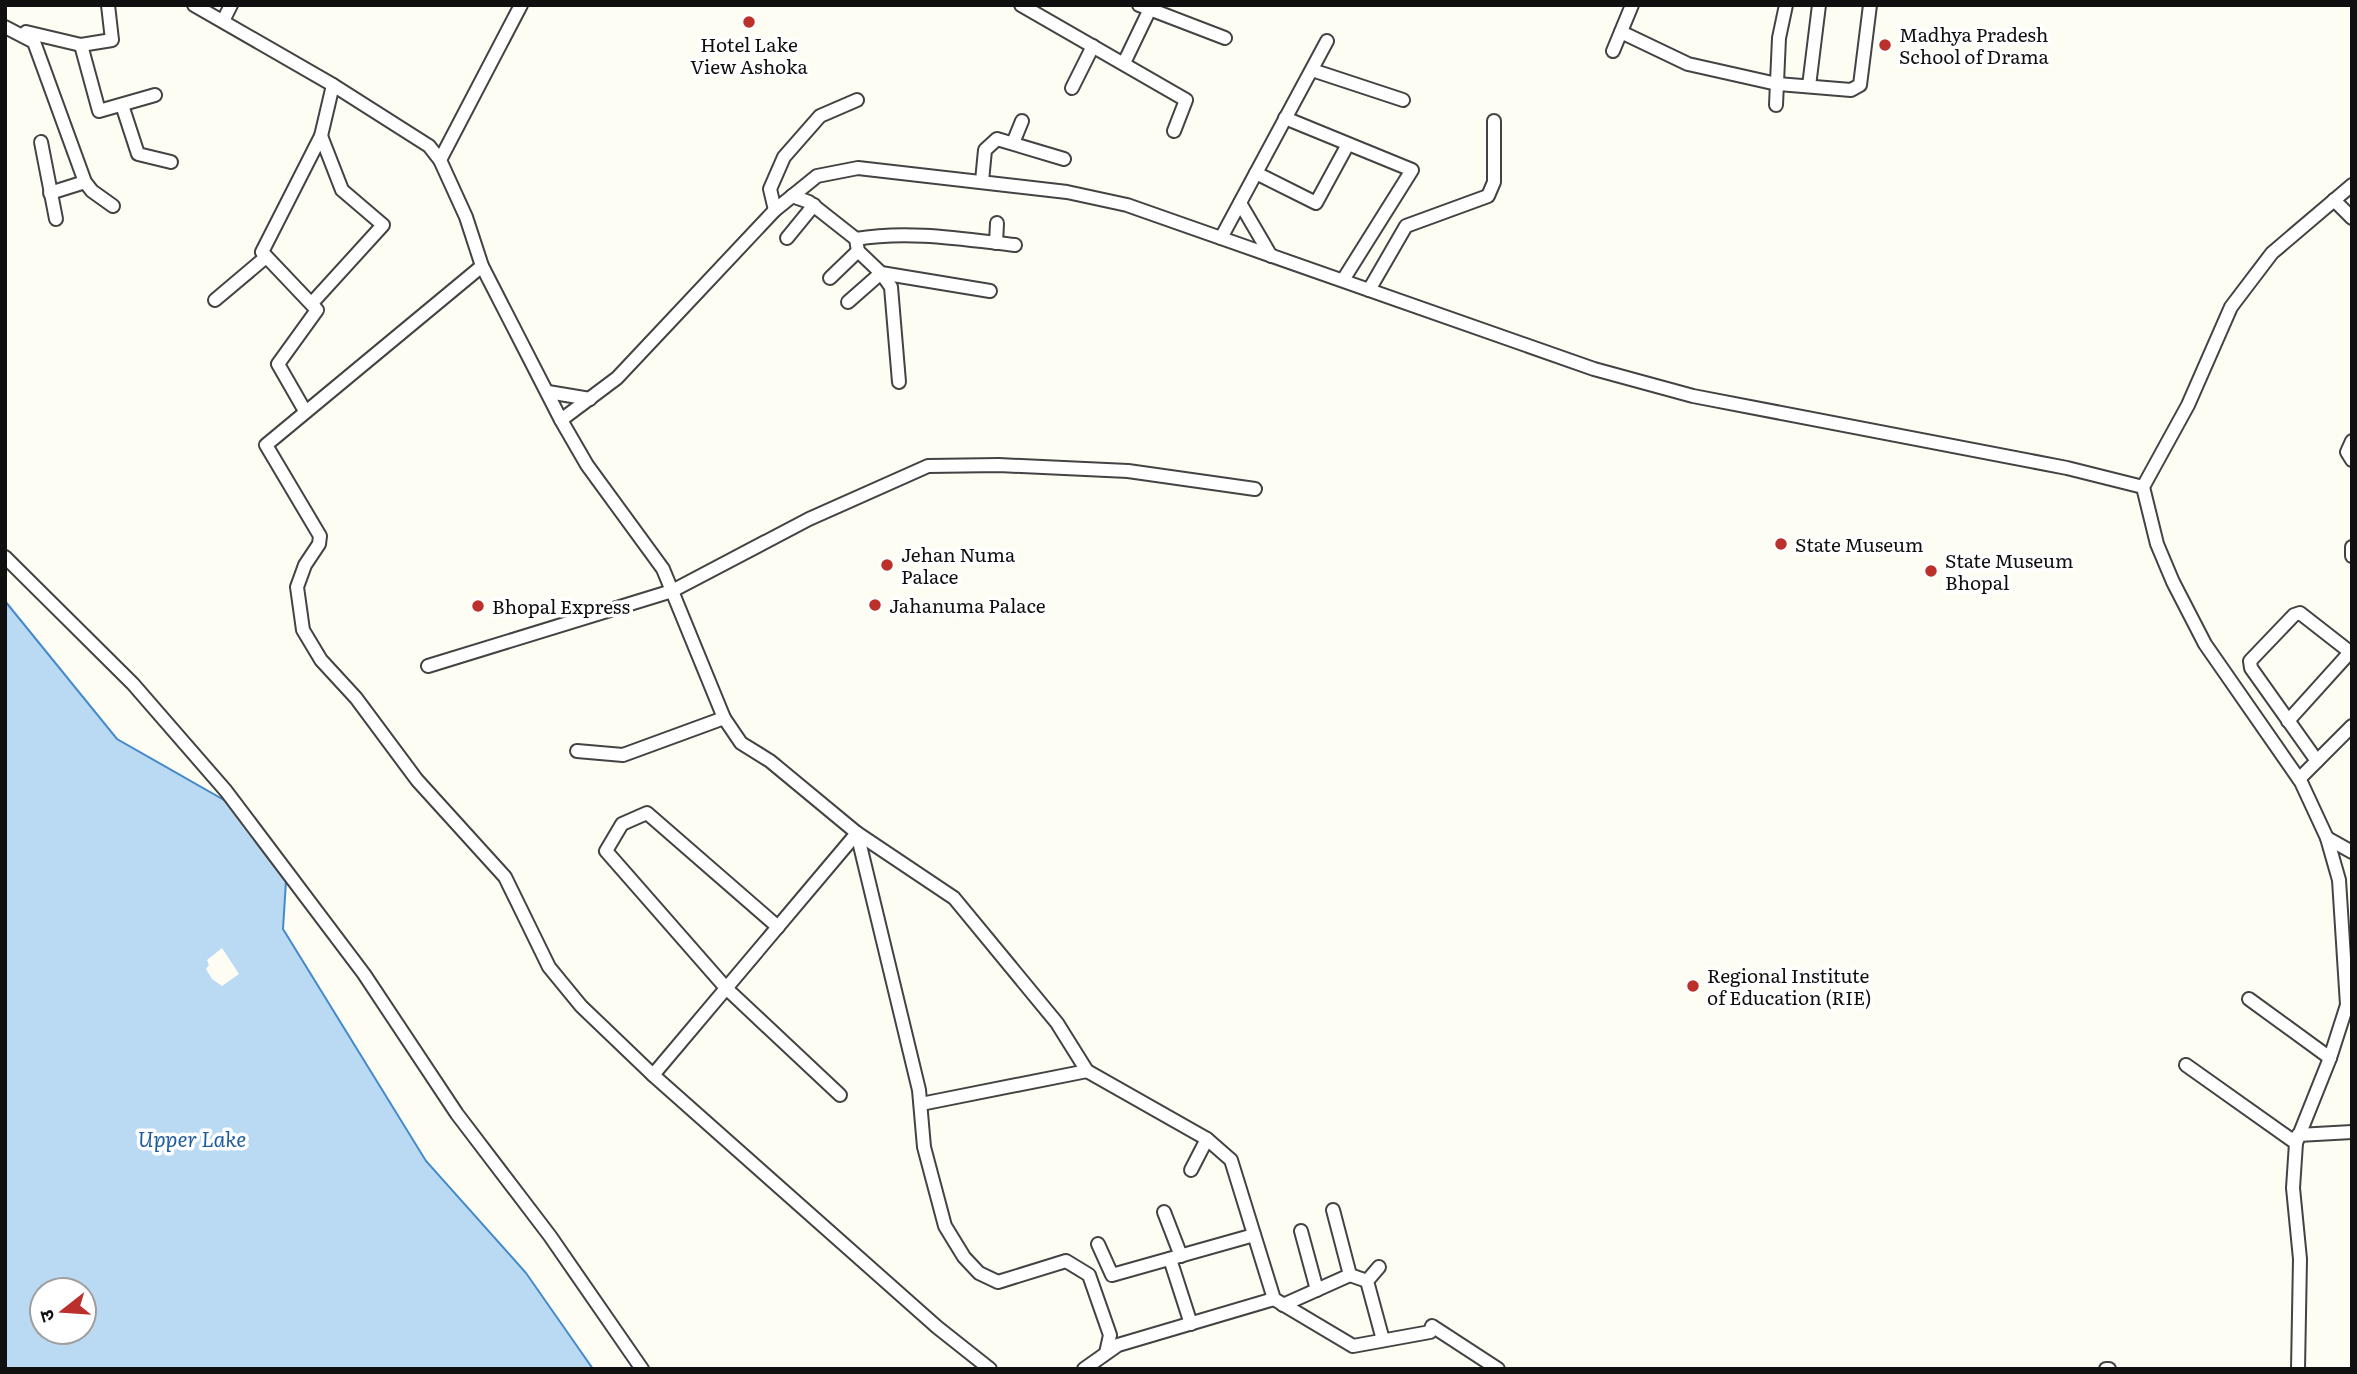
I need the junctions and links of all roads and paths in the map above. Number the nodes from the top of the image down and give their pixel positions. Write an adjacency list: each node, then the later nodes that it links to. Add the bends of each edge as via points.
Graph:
1 (108, 5): 16 (street, via 112,40)
2 (194, 5): 11 (street)
3 (231, 5): 11 (street)
4 (520, 5): 39 (street)
5 (1021, 5): 17 (street)
6 (1632, 5): 13 (street)
7 (1786, 5): 21 (street)
8 (1819, 5): 23 (street)
9 (1870, 5): 23 (street, via 1860,85 1851,90)
10 (1144, 8): 14 (street); 19 (street)
11 (223, 21): 22 (street)
12 (5, 27): 16 (street); 43 (street, via 34,41)
13 (1621, 32): 18 (street); 21 (street, via 1688,64)
14 (1225, 38)
15 (1327, 41): 20 (street)
16 (81, 45): 28 (street, via 99,111)
17 (1093, 46): 19 (street); 24 (street)
18 (1613, 51)
19 (1124, 63): 33 (street, via 1186,100)
20 (1312, 70): 27 (street); 30 (street)
21 (1777, 84): 23 (street); 29 (street)
22 (333, 85): 34 (street); 39 (street, via 429,146)
23 (1810, 86)
24 (1072, 88)
25 (155, 95): 28 (street)
26 (857, 100): 51 (street, via 820,116 783,157 770,189)
27 (1403, 100)
28 (122, 104): 40 (street, via 138,154)
29 (1776, 105)
30 (1285, 118): 37 (street); 41 (street)
31 (1022, 121): 36 (street)
32 (1494, 121): 66 (street, via 1494,182 1488,196 1406,226)
33 (1174, 131)
34 (321, 136): 61 (street, via 262,252); 70 (street, via 342,190 383,225)
35 (41, 142): 45 (street)
36 (1013, 144): 38 (street); 42 (street, via 998,139 985,150)
37 (1347, 146): 41 (street, via 1316,203); 65 (street, via 1412,170)
38 (1064, 159)
39 (440, 160): 62 (street)
40 (171, 162)
41 (1256, 173): 48 (street)
42 (982, 181): 46 (street, via 858,168 817,176); 56 (street, via 1127,205)
43 (85, 182): 45 (street); 50 (street)
44 (2352, 185): 47 (street)
45 (50, 193): 53 (street)
46 (792, 196): 49 (street); 51 (street)
47 (2334, 200): 52 (street); 78 (street, via 2272,253 2231,307 2188,405)
48 (1240, 203): 56 (street); 60 (street)
49 (814, 205): 55 (street); 58 (street)
50 (113, 206)
51 (775, 210): 73 (street, via 617,378)
52 (2352, 218)
53 (56, 219)
54 (997, 223): 57 (street)
55 (787, 238)
56 (1221, 238): 60 (street)
57 (996, 243): 58 (street, via 880,234); 59 (street)
58 (857, 245): 63 (street); 64 (street)
59 (1015, 245)
60 (1271, 256): 65 (street)
61 (266, 257): 68 (street); 70 (street)
62 (482, 266): 72 (street); 74 (street)
63 (881, 272): 67 (street); 69 (street); 71 (street, via 891,287)
64 (830, 278)
65 (1343, 280): 66 (street)
66 (1369, 290): 78 (street, via 1594,369 1693,396 2067,468)
67 (990, 291)
68 (215, 300)
69 (848, 302)
70 (312, 303): 74 (street, via 317,310 278,364)
71 (899, 382)
72 (548, 392): 73 (street); 75 (street)
73 (590, 399): 75 (street)
74 (304, 411): 103 (street, via 266,445 320,536 297,587 303,630 321,660 356,698 417,780 505,877 549,967 581,1006)
75 (561, 420): 83 (street, via 587,465 663,569)
76 (2352, 441): 77 (street, via 2347,452)
77 (2352, 460)
78 (2143, 487): 91 (street, via 2157,544 2205,644)
79 (1255, 489): 83 (street, via 1128,471 928,466 809,519)
80 (2352, 547): 81 (street)
81 (2352, 556)
82 (5, 557): 124 (street, via 133,684 226,791 364,974 457,1114 550,1236)
83 (672, 591): 85 (street); 86 (street)
84 (2351, 651): 87 (street); 87 (street, via 2300,613 2254,655 2251,668)
85 (428, 666)
86 (724, 718): 89 (street, via 623,755); 92 (street, via 741,743 771,761)
87 (2288, 721): 90 (street)
88 (2352, 726): 90 (street)
89 (577, 751)
90 (2317, 761): 91 (street)
91 (2299, 779): 93 (street)
92 (857, 833): 95 (street); 102 (street, via 954,898 1057,1023); 105 (street)
93 (2327, 838): 94 (street); 97 (street, via 2339,880)
94 (2352, 852)
95 (778, 927): 96 (street); 96 (street, via 647,813 622,824 606,851)
96 (726, 988): 103 (street); 104 (street)
97 (2347, 992): 99 (street); 100 (street)
98 (2249, 999): 100 (street)
99 (2352, 1010)
100 (2330, 1058): 108 (street)
101 (2186, 1065): 108 (street)
102 (1087, 1071): 105 (street); 107 (street)
103 (653, 1075): 125 (street)
104 (840, 1095)
105 (921, 1104): 123 (street, via 924,1147 946,1227 964,1257 979,1273 998,1282 1066,1261 1089,1275 1110,1335)
106 (2352, 1132): 108 (street)
107 (1207, 1139): 109 (street); 113 (street, via 1231,1160)
108 (2297, 1139): 128 (street, via 2293,1188 2301,1259)
109 (1191, 1170)
110 (1333, 1210): 117 (street)
111 (1164, 1212): 115 (street)
112 (1301, 1231): 119 (street)
113 (1254, 1235): 115 (street); 120 (street)
114 (1098, 1244): 115 (street, via 1112,1275)
115 (1175, 1257): 121 (street)
116 (1379, 1267): 118 (street)
117 (1350, 1275): 118 (street); 119 (street)
118 (1367, 1281): 122 (street)
119 (1317, 1290): 120 (street)
120 (1279, 1302): 121 (street); 122 (street, via 1353,1346)
121 (1191, 1324): 123 (street, via 1118,1345)
122 (1383, 1340): 127 (street, via 1430,1332 1432,1326)
123 (1106, 1353): 126 (street)
124 (642, 1369)
125 (990, 1369)
126 (1084, 1369)
127 (1498, 1369)
128 (2298, 1369)

